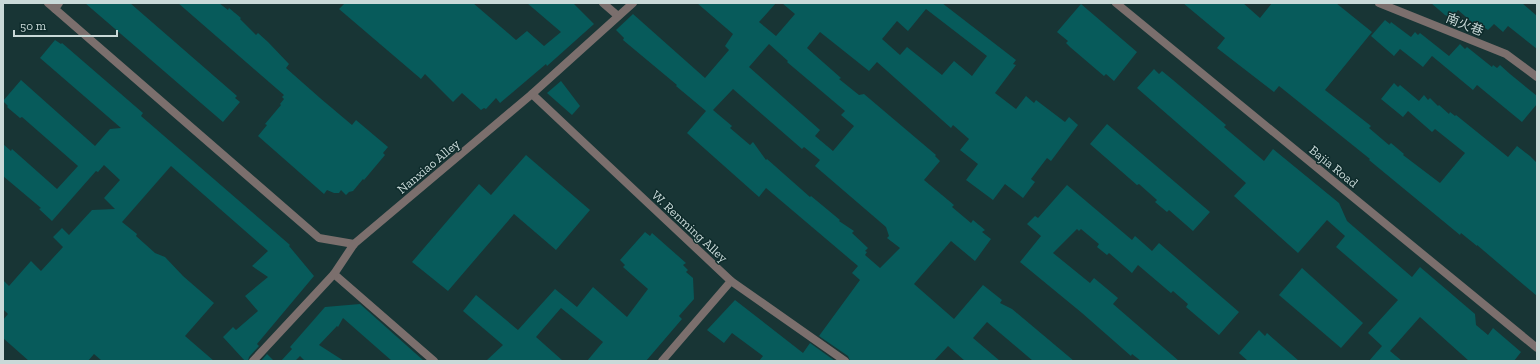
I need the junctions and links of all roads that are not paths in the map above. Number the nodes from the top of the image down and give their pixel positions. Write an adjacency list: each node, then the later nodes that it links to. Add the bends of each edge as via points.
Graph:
1 (603, 3): 6 (street)
2 (633, 3): 6 (street, Nanxiao Alley)
3 (1116, 3): 12 (street, Bajia Road)
4 (1379, 3): 7 (street, 南火巷, via 1506,54)
5 (54, 5): 9 (street, via 319,238)
6 (618, 16): 8 (street, Nanxiao Alley)
7 (1537, 77)
8 (532, 94): 9 (street, Nanxiao Alley); 11 (street, W. Renming Alley)
9 (354, 244): 10 (street, Nanxiao Alley)
10 (334, 274): 13 (street, Nanxiao Alley); 14 (street)
11 (731, 281): 15 (street); 16 (street, W. Renming Alley)
12 (1537, 348)
13 (253, 361)
14 (434, 361)
15 (662, 361)
16 (845, 361)

